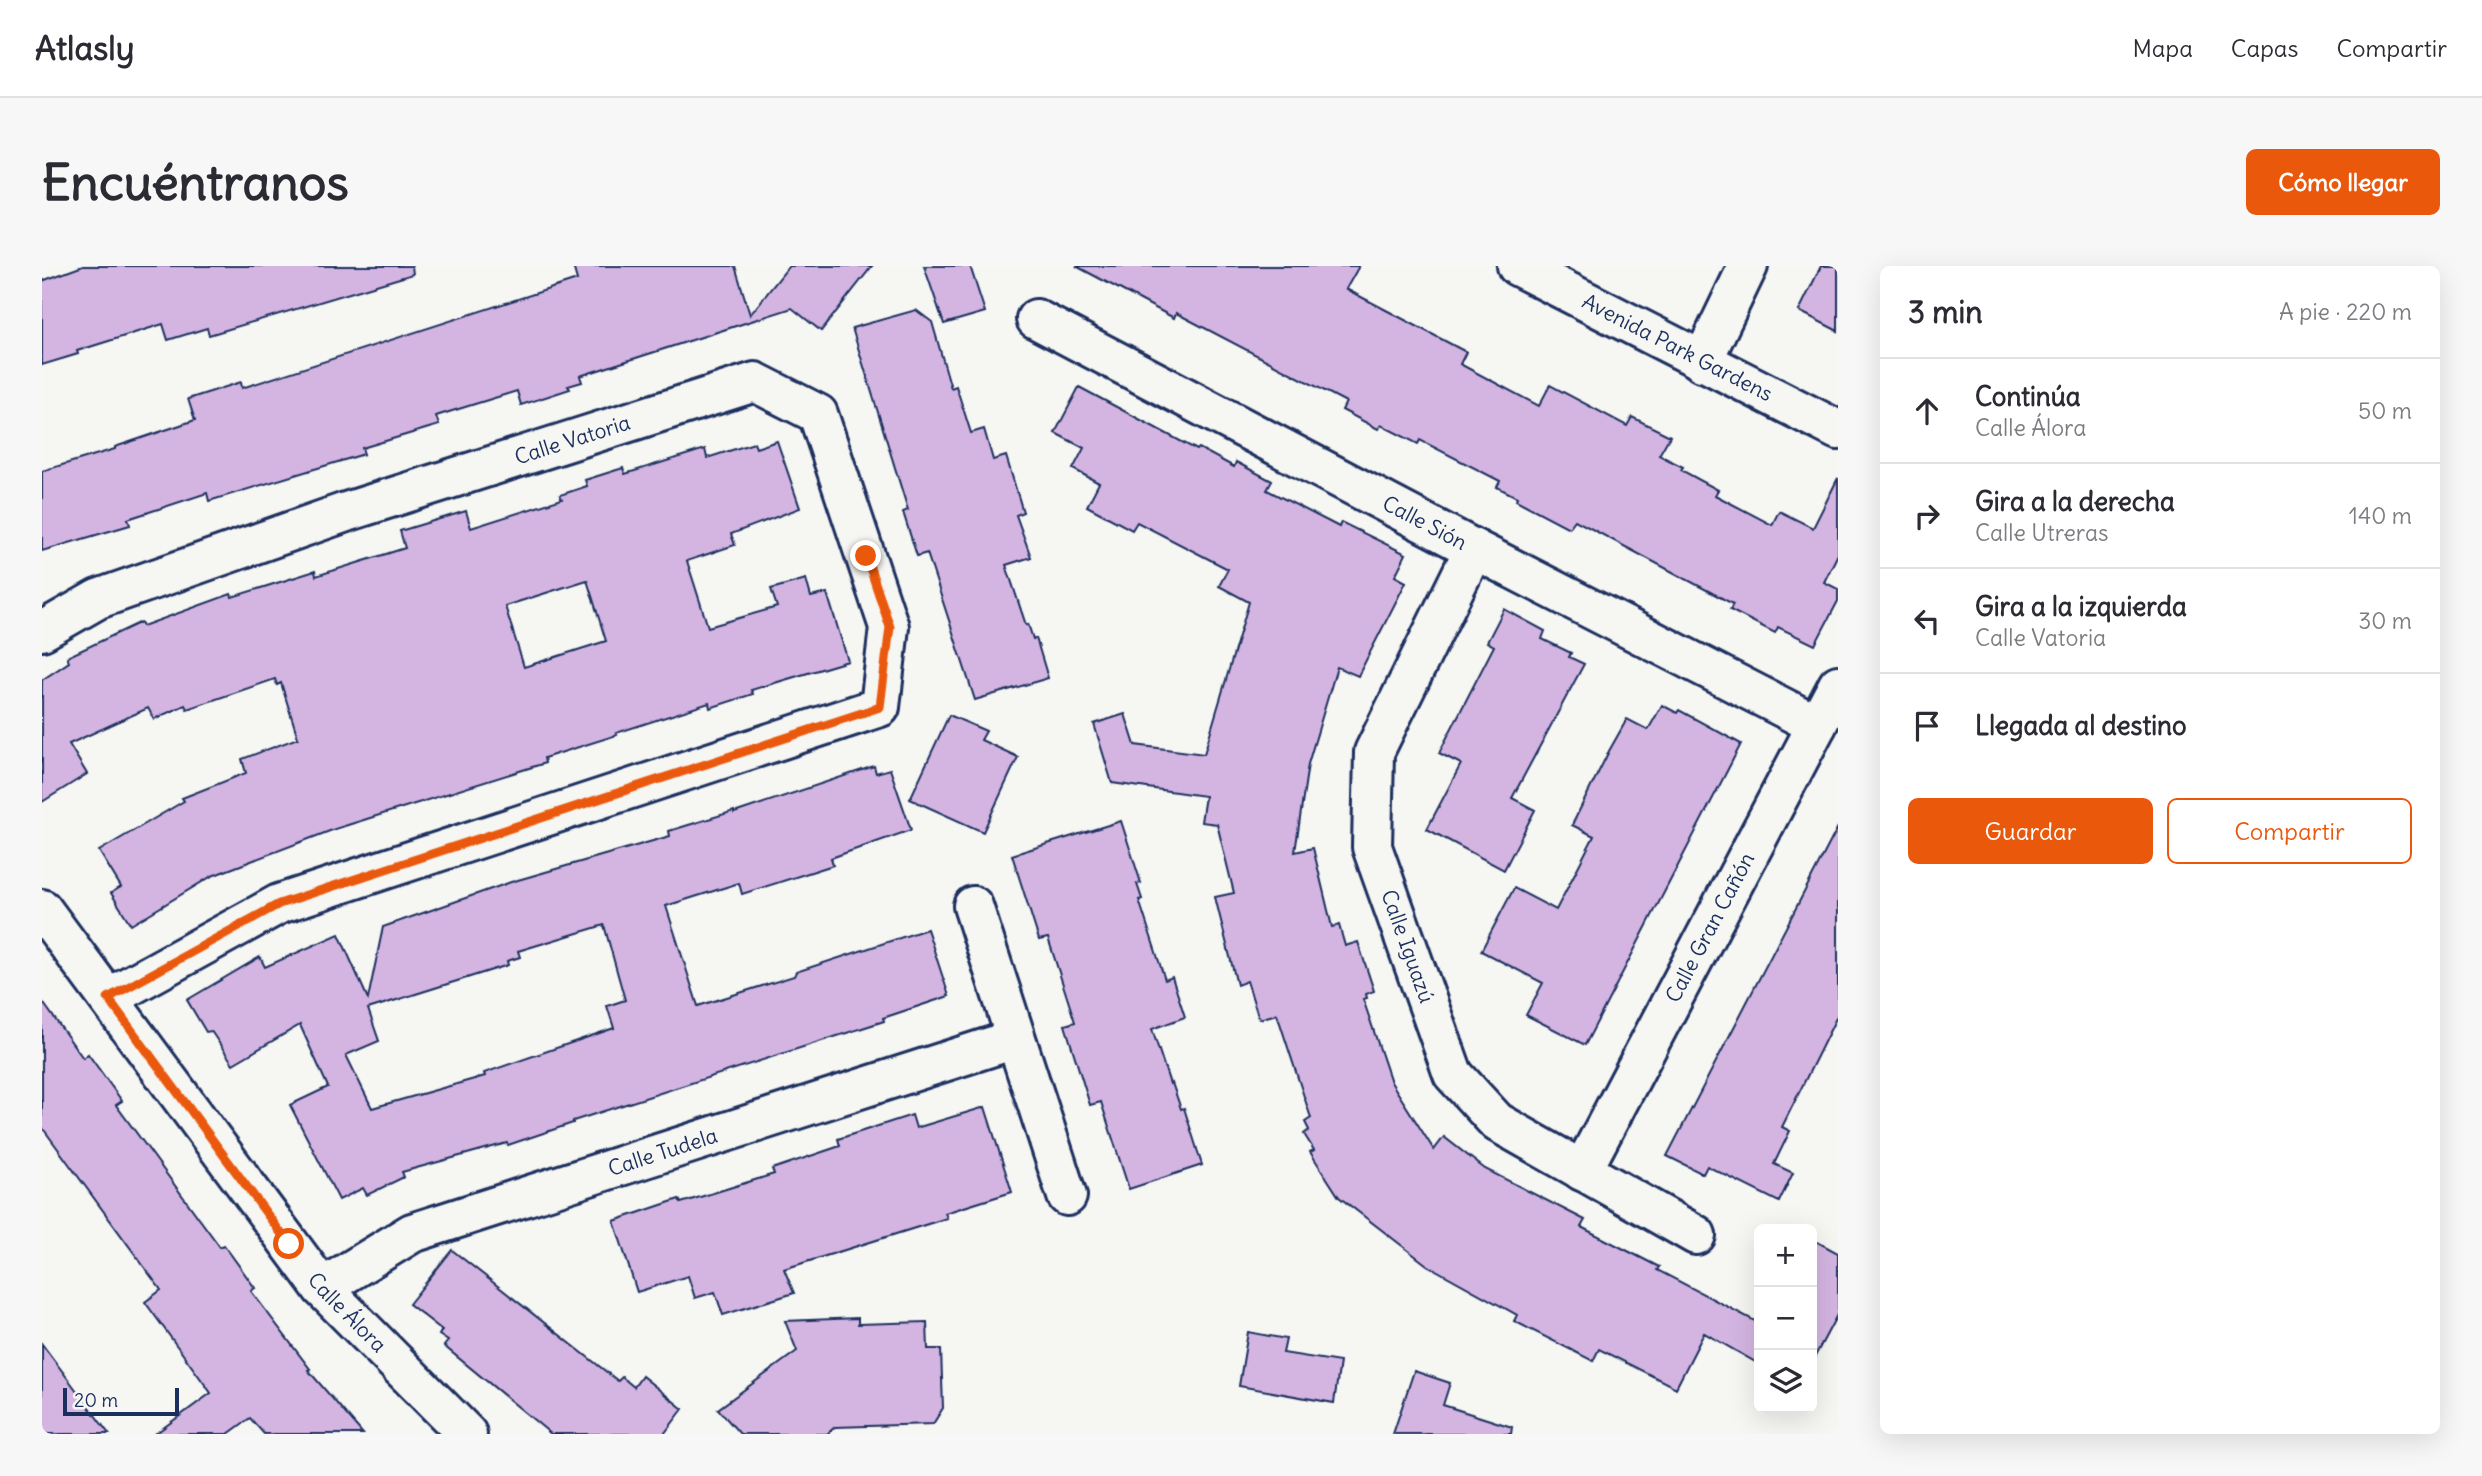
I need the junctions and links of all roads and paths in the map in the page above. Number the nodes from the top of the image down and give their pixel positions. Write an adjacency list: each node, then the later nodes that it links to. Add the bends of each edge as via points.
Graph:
1 (1517, 266): 4 (street, Avenida Park Gardens)
2 (1748, 266): 4 (street)
3 (1036, 318): 6 (street, Calle Sión)
4 (1702, 362): 5 (street, Avenida Park Gardens)
5 (1838, 430)
6 (1474, 549): 9 (street, Calle Sión); 14 (street, Calle Iguazú, via 1374,752 1372,847 1453,1074 1497,1122)
7 (42, 631): 12 (street, Calle Vatoria, via 98,599 332,516 755,382 818,414 890,627 880,707 279,904)
8 (1838, 685): 9 (street, Calle Gran Cañón)
9 (1817, 725): 14 (street, Calle Gran Cañón)
10 (973, 906): 13 (street)
11 (42, 909): 12 (street, Calle Álora)
12 (108, 998): 17 (street, Calle Álora)
13 (1015, 1039): 15 (street); 17 (street, Calle Tudela, via 412,1233)
14 (1582, 1171): 16 (street, Calle Iguazú)
15 (1067, 1196)
16 (1696, 1235)
17 (322, 1289): 18 (street, Calle Álora)
18 (467, 1434)

